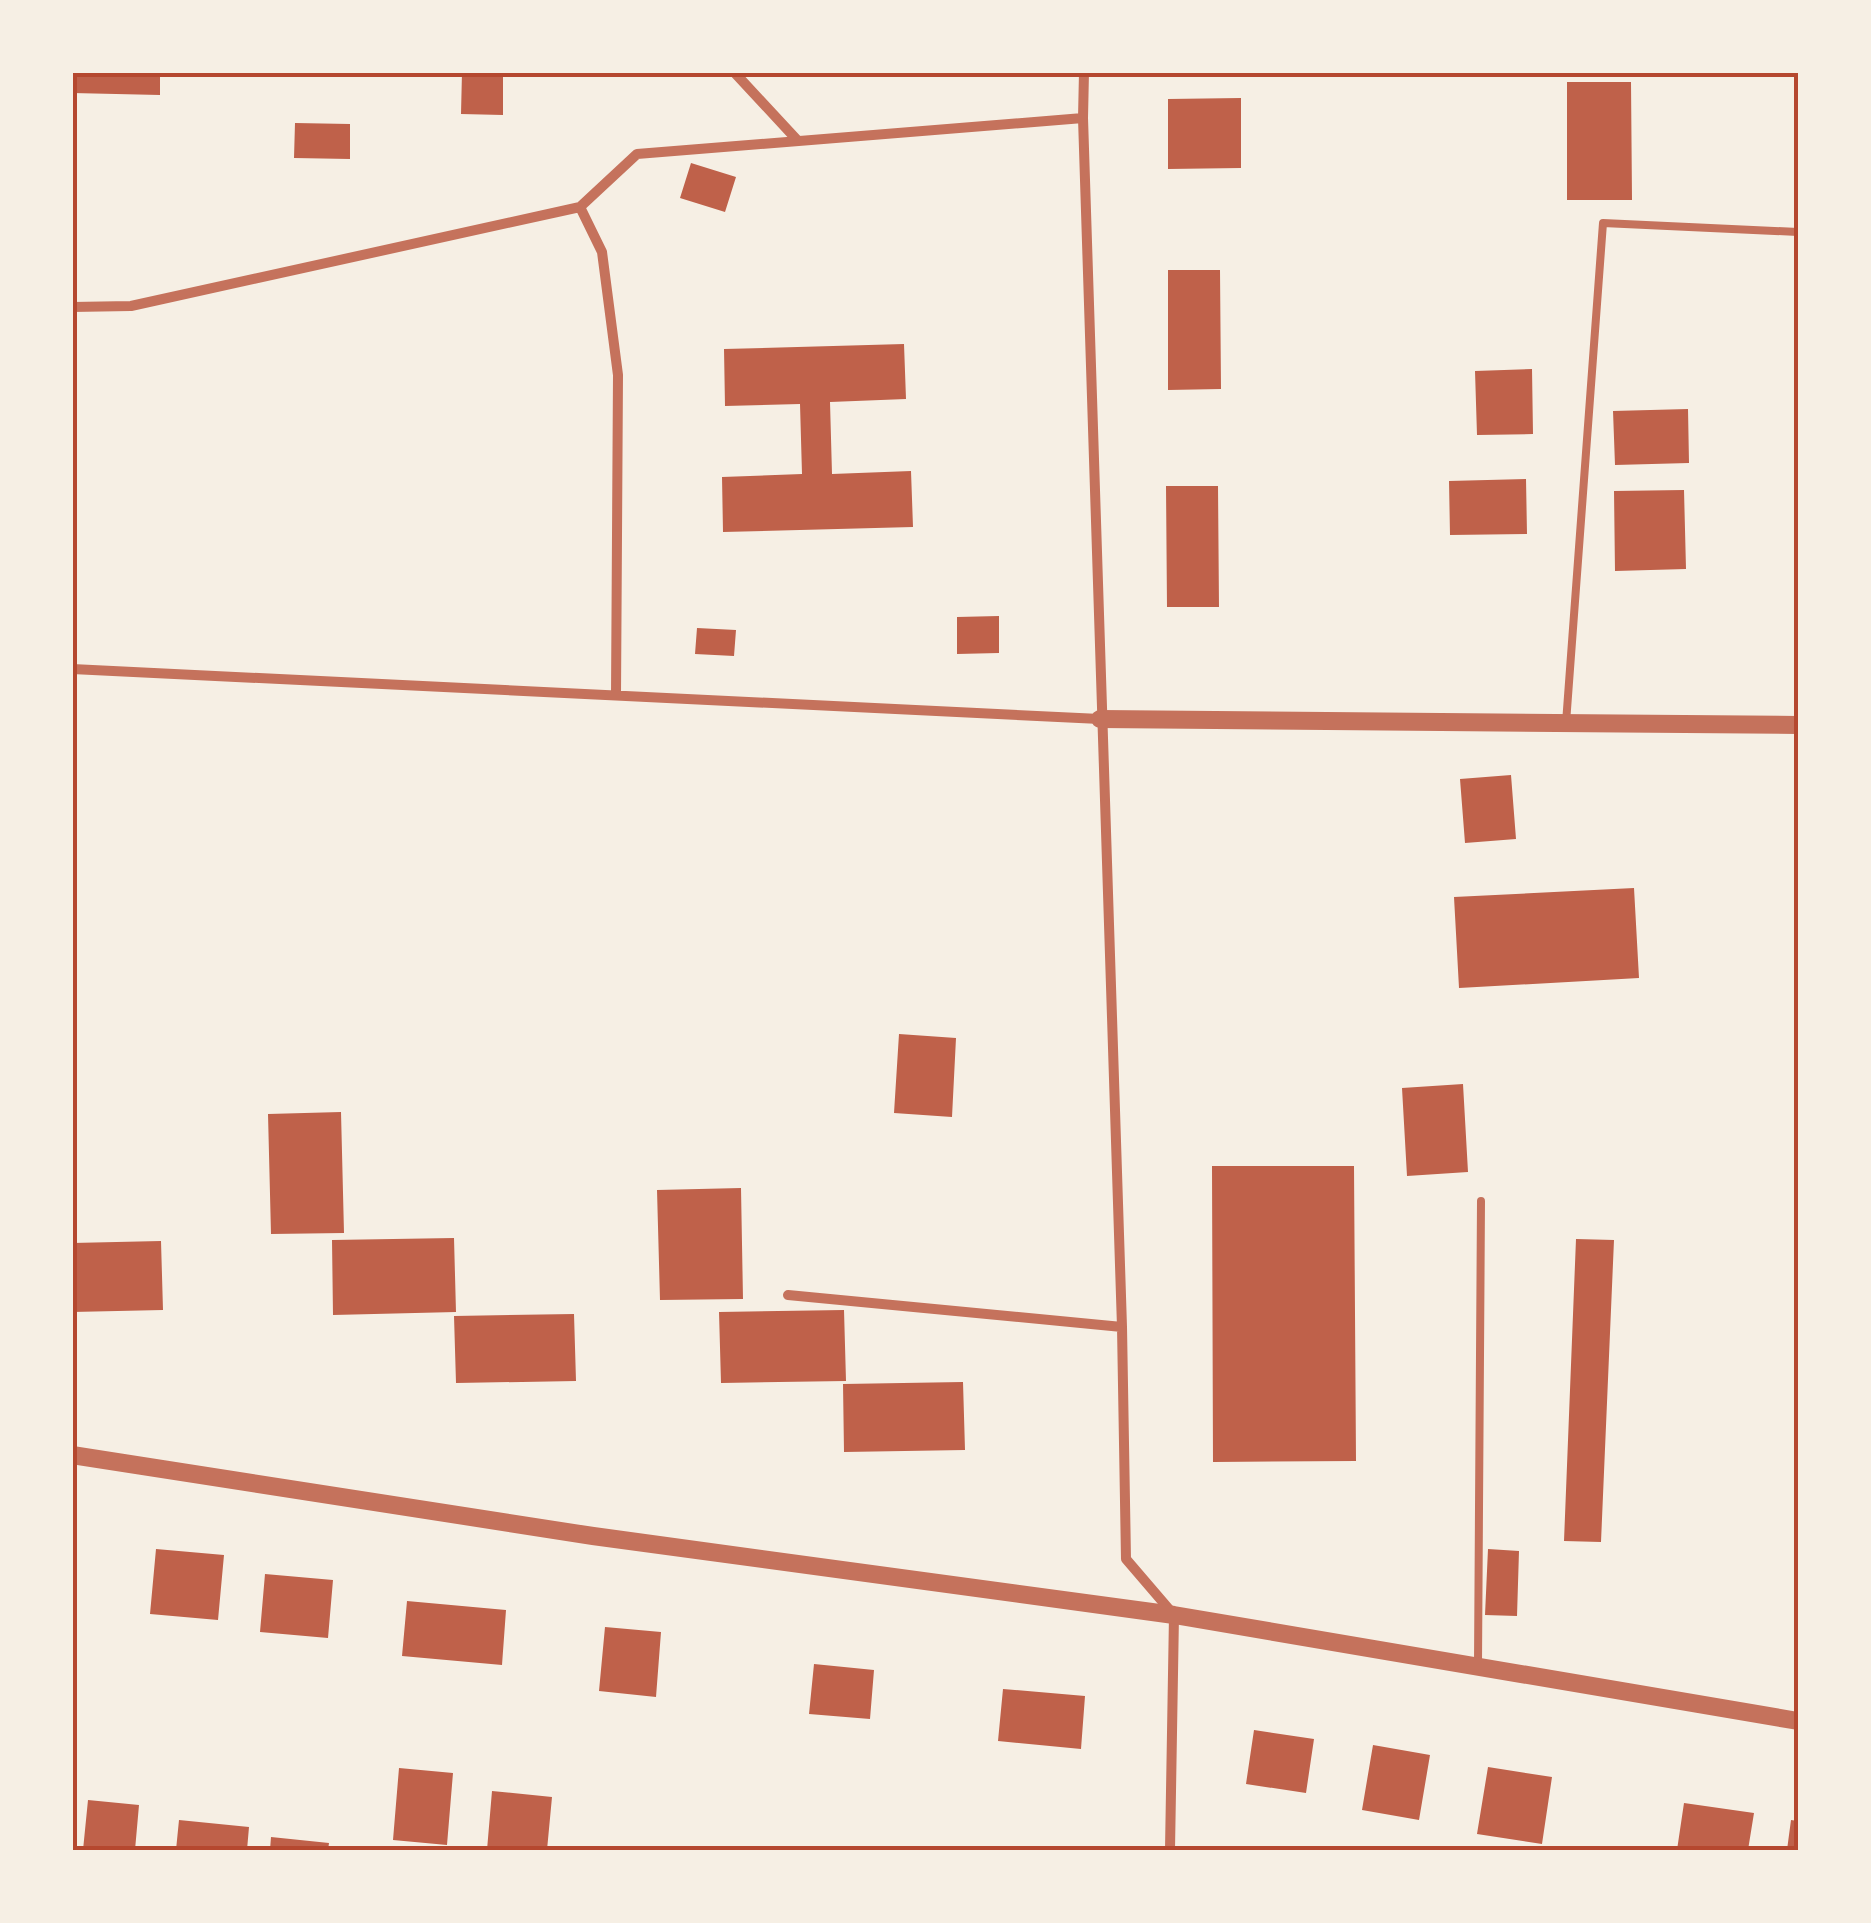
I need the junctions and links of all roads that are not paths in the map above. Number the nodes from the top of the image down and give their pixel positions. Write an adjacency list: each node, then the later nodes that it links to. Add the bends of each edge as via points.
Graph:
1 (734, 72): 4 (street)
2 (1084, 72): 3 (street)
3 (1082, 118): 4 (street); 10 (street)
4 (798, 141): 5 (street, via 638,154)
5 (580, 207): 7 (street, via 132,306); 9 (street, via 602,252 618,375)
6 (1798, 232): 11 (lane, via 1603,223)
7 (72, 306)
8 (72, 668): 9 (street)
9 (616, 695): 10 (street)
10 (1100, 719): 11 (street); 15 (street)
11 (1566, 723): 12 (street)
12 (1798, 725)
13 (1480, 1202): 18 (lane)
14 (788, 1295): 15 (street)
15 (1122, 1327): 17 (street, via 1126,1560)
16 (72, 1455): 17 (street, via 593,1536)
17 (1174, 1615): 18 (street); 20 (street)
18 (1478, 1668): 19 (street)
19 (1798, 1720)
20 (1170, 1850)

